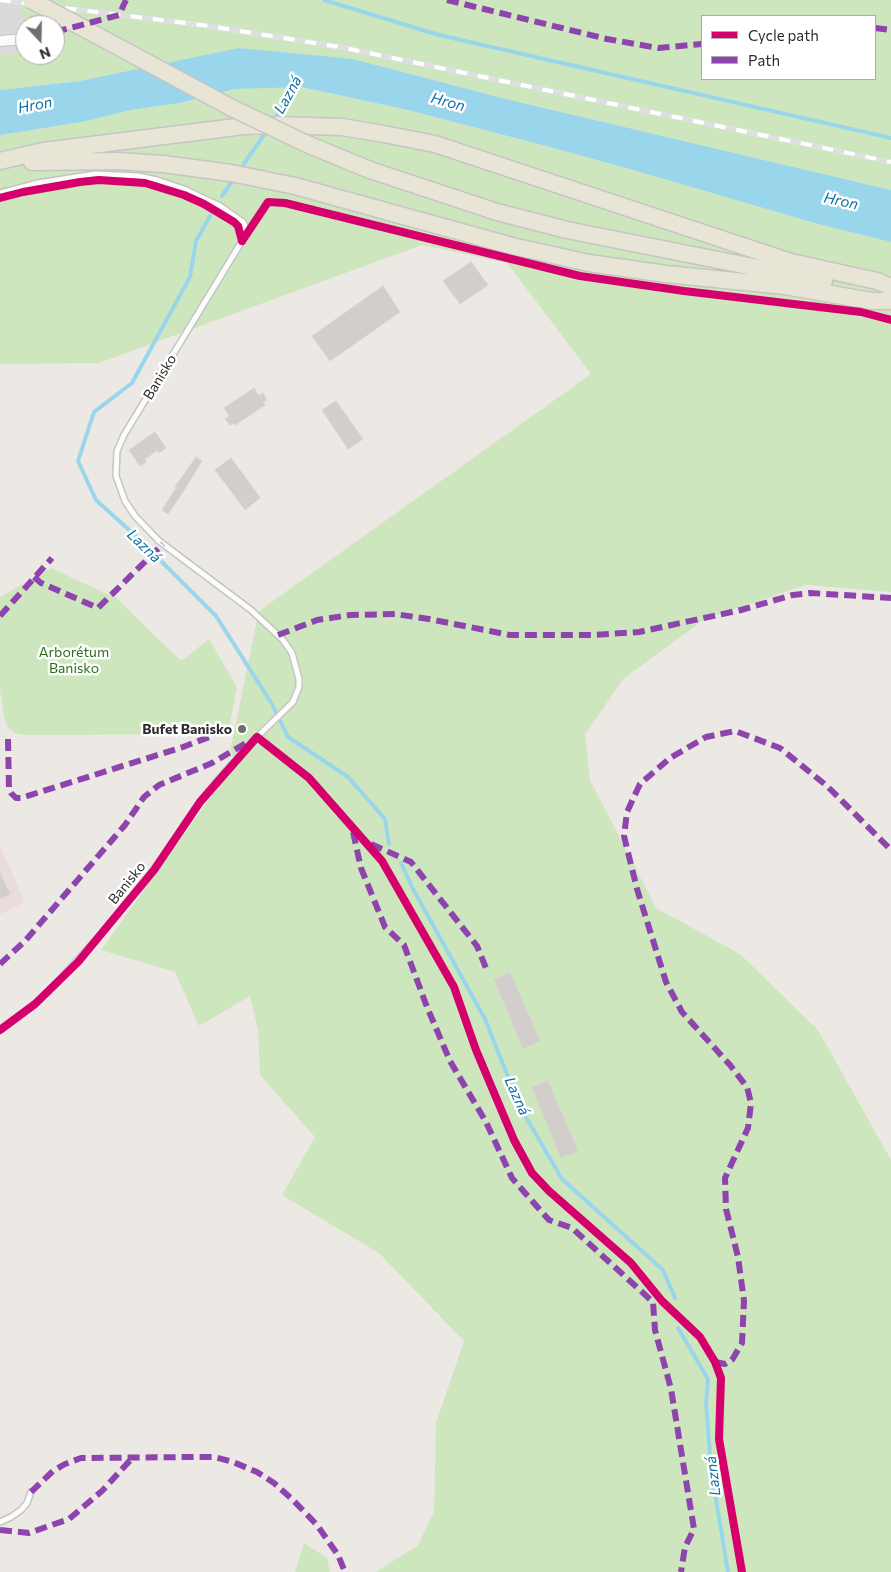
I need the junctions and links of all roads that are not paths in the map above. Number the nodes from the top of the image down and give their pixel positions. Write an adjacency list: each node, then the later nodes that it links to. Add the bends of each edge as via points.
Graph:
1 (31, 0): 7 (main road, bridge, via 230,107 370,170 497,212 567,230)
2 (15, 40): 3 (street)
3 (0, 41)
4 (0, 161): 6 (main road, via 52,150 244,126 342,127 435,144 782,259); 8 (main road, via 118,161 213,170 295,186 512,246 589,263)
5 (0, 193): 9 (lane, Banisko, via 38,182 95,174 138,176 184,189 220,206 243,222 245,232 242,240 124,435 117,451 116,476 125,501 159,541 251,610 288,646 298,670 299,687 293,702 200,802 154,870 78,962 35,1004)
6 (891, 287)
7 (891, 294)
8 (891, 301)
9 (0, 1030)
10 (31, 1492): 11 (lane, via 28,1503 21,1510)
11 (0, 1522)

